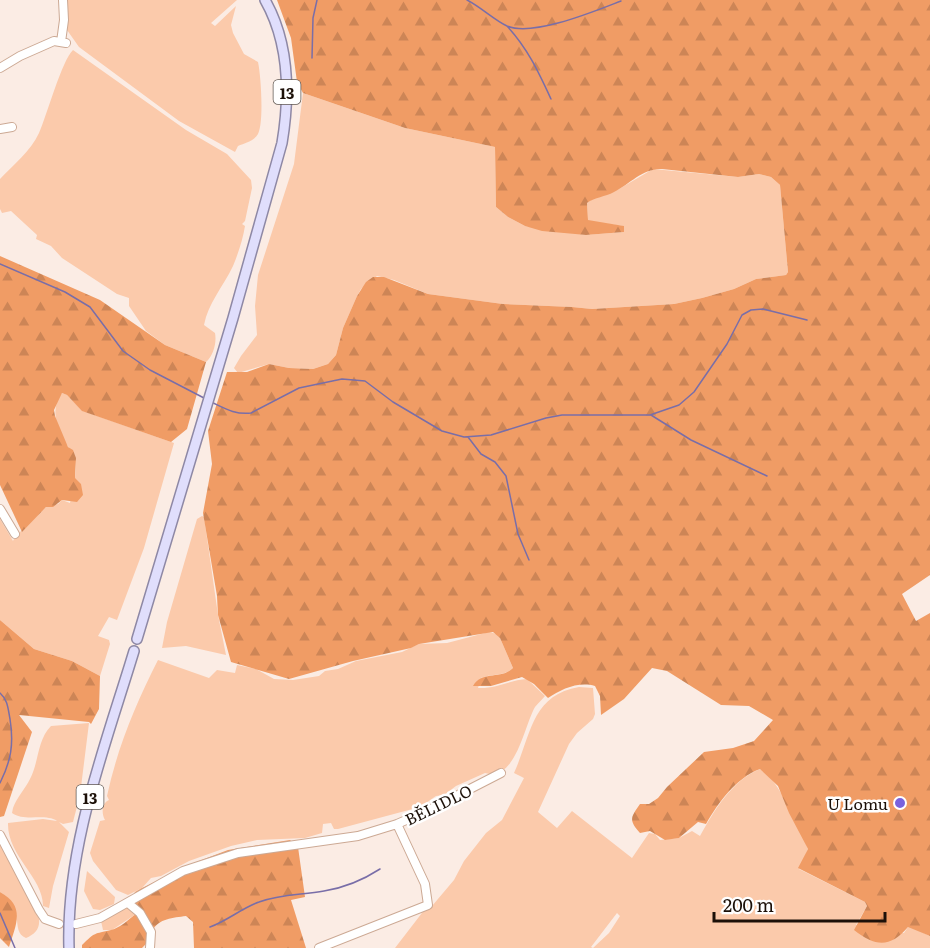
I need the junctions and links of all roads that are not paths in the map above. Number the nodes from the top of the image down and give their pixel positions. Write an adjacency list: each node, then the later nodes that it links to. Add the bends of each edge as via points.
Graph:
1 (63, 0): 3 (street, via 64,42 54,41)
2 (265, 0): 8 (main road, 13, via 285,64 287,114 282,143)
3 (0, 68)
4 (12, 127): 5 (street)
5 (0, 129)
6 (0, 509): 7 (street)
7 (15, 534)
8 (137, 639)
9 (134, 651): 16 (main road, 13, via 79,841 71,893)
10 (501, 773): 11 (street, BĚLIDLO)
11 (397, 824): 13 (street, via 358,836 238,853 183,871); 18 (street, BĚLIDLO, via 425,884 428,905)
12 (0, 835): 14 (street, via 45,919)
13 (128, 903): 15 (street, via 90,922); 17 (street, via 140,913 151,932)
14 (60, 924)
15 (76, 924)
16 (69, 948)
17 (150, 948)
18 (319, 948)

